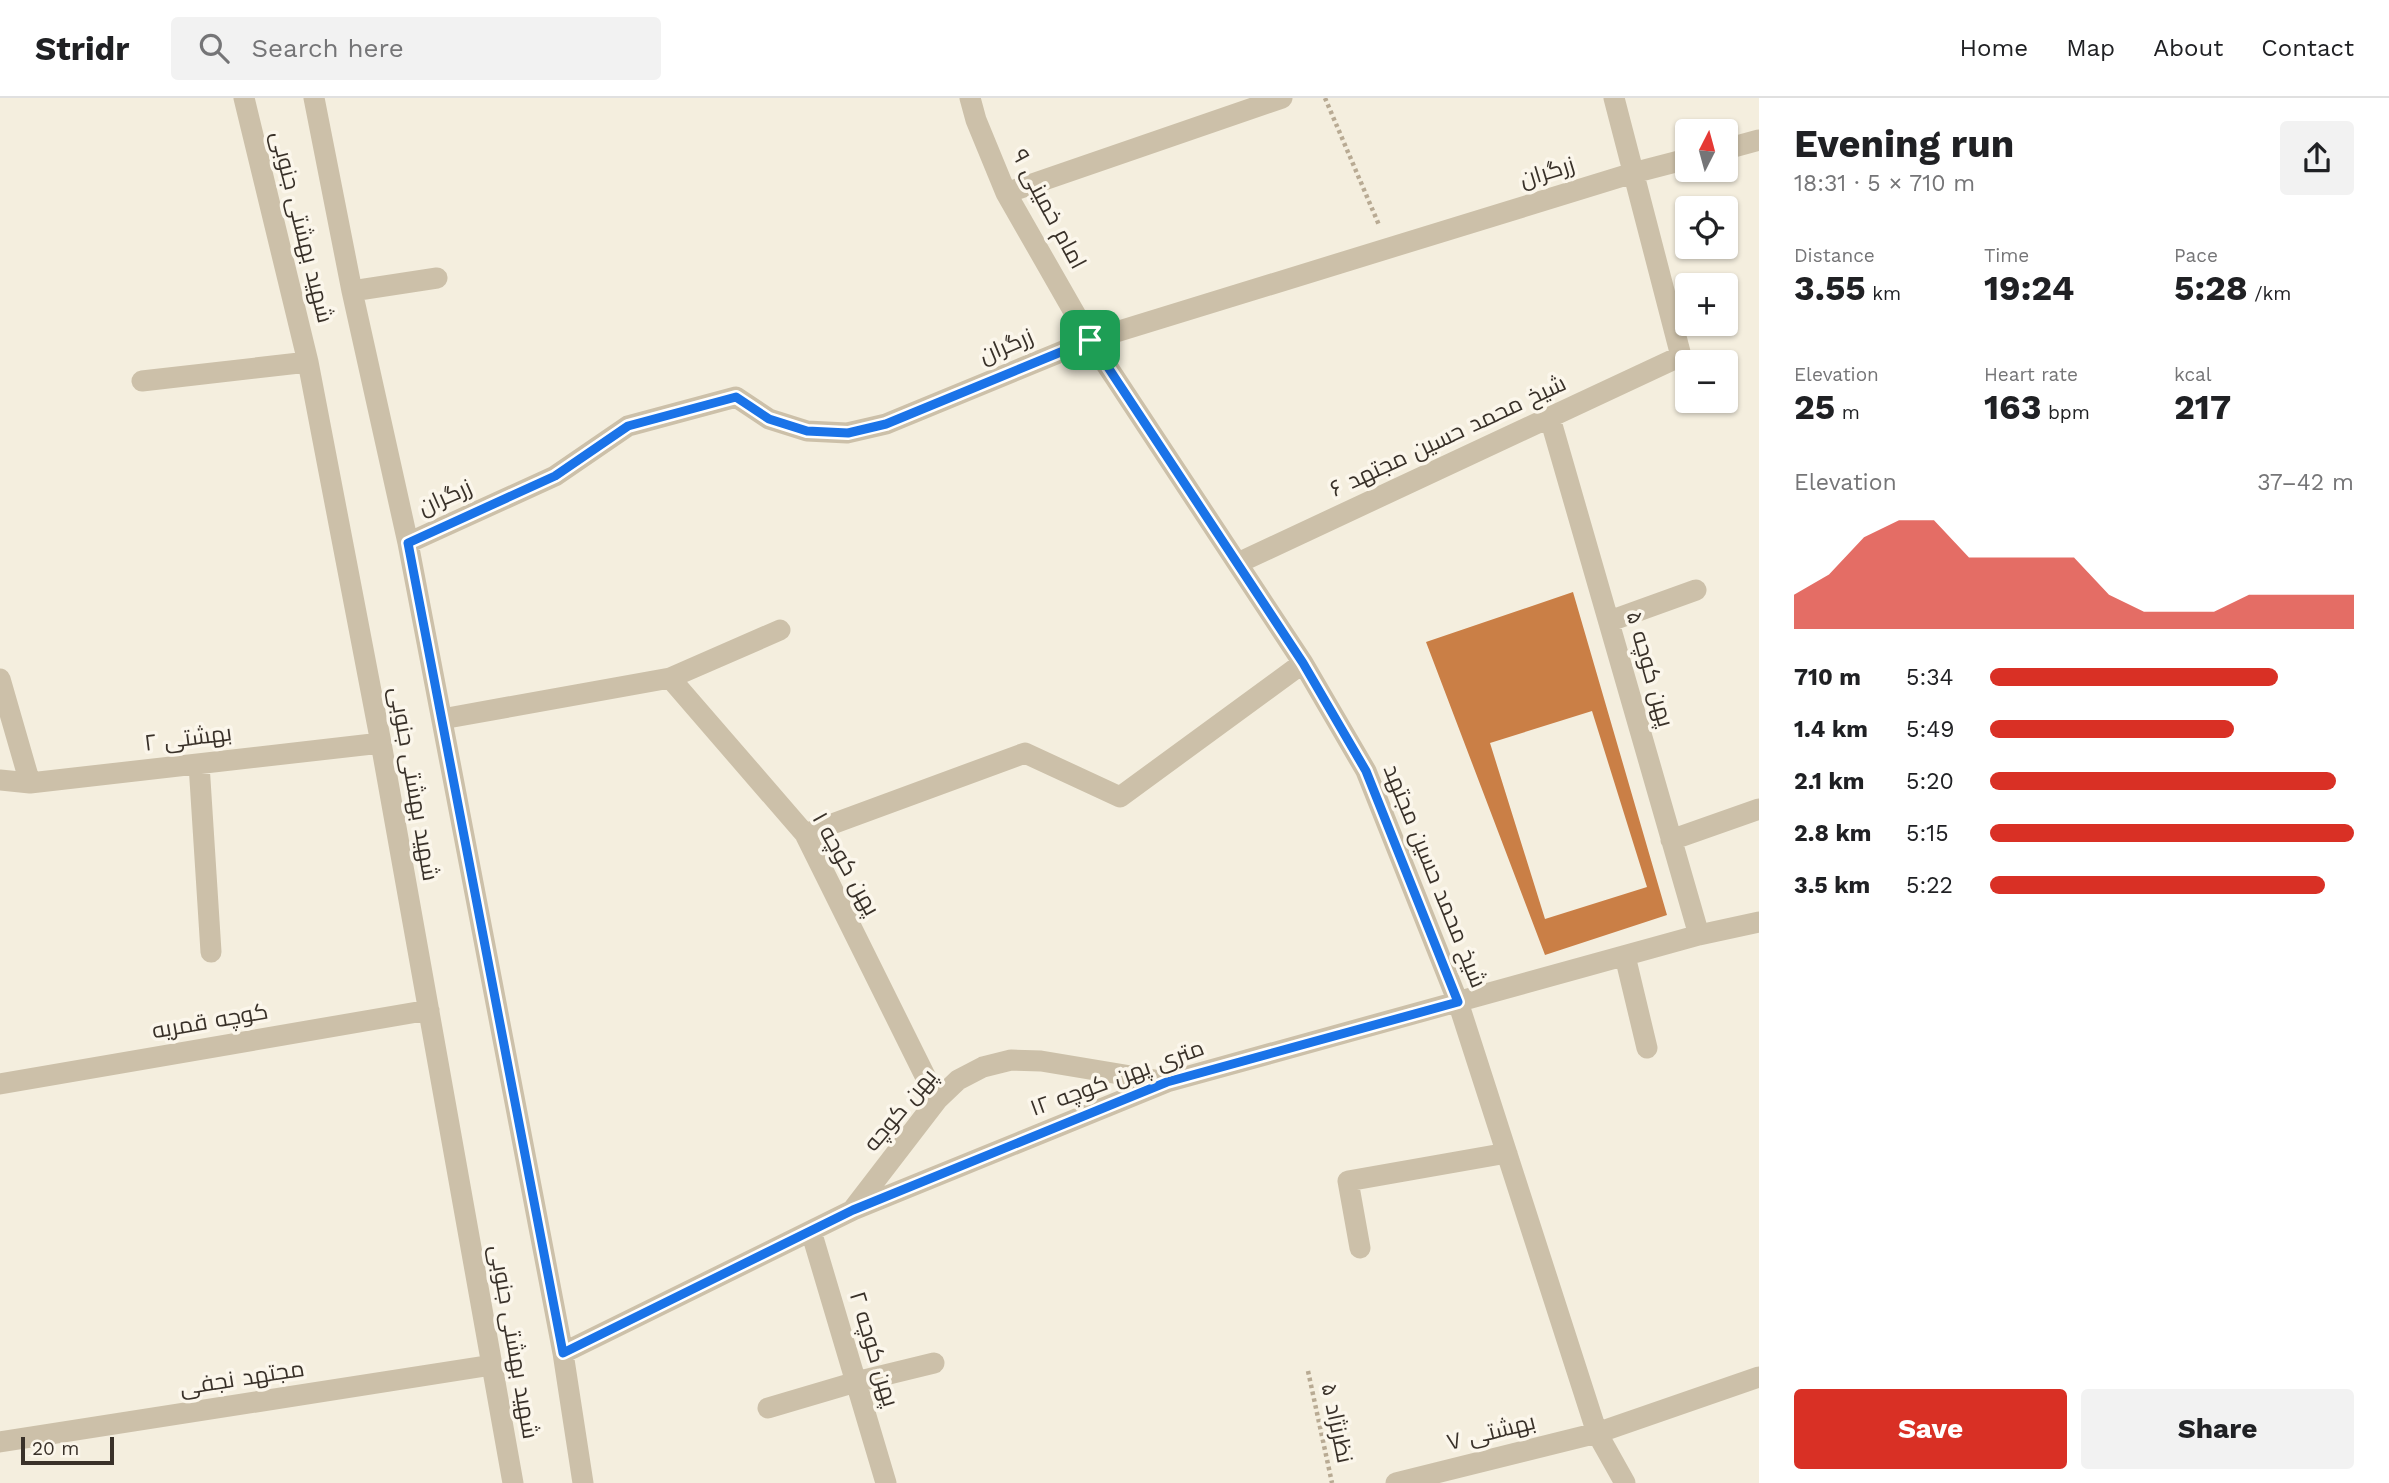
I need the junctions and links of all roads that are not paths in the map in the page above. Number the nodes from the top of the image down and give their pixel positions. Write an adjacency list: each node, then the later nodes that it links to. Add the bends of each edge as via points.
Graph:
1 (244, 98): 14 (street, شهید بهشتی جنوبی)
2 (314, 98): 12 (street, شهید بهشتی جنوبی)
3 (970, 98): 10 (street, امام خمینی ۹)
4 (1282, 98): 10 (street)
5 (1614, 98): 9 (street)
6 (1759, 140): 7 (street)
7 (1738, 146)
8 (1675, 162): 9 (street, زرگران)
9 (1633, 173): 13 (street, زرگران); 16 (street, شیخ محمد حسین مجتهد ۶, via 1681,356)
10 (1006, 193): 13 (street, امام خمینی ۹)
11 (437, 278): 12 (street)
12 (352, 291): 17 (street, شهید بهشتی جنوبی)
13 (1090, 340): 17 (street, زرگران, via 886,424 848,433 807,431 769,419 736,397 628,426 555,476); 18 (street, شیخ محمد حسین مجتهد)
14 (308, 362): 15 (street); 26 (street, شهید بهشتی جنوبی)
15 (142, 381)
16 (1550, 418): 18 (street, شیخ محمد حسین مجتهد ۶); 20 (street, پهن کوچه ۵)
17 (408, 543): 25 (street, شهید بهشتی جنوبی)
18 (1238, 564): 22 (street, شیخ محمد حسین مجتهد)
19 (1696, 590): 20 (street)
20 (1610, 621): 32 (street, پهن کوچه ۵)
21 (780, 630): 23 (street)
22 (1303, 663): 31 (street, via 1120,797 1025,752); 37 (street, شیخ محمد حسین مجتهد, via 1366,771)
23 (670, 678): 25 (street); 31 (street, پهن کوچه ۱)
24 (0, 679): 29 (street)
25 (442, 719): 47 (street, شهید بهشتی جنوبی)
26 (381, 743): 27 (street, بهشتی ۲); 38 (street, شهید بهشتی جنوبی)
27 (199, 764): 29 (street, بهشتی ۲); 35 (street)
28 (0, 780): 29 (street, بهشتی ۲)
29 (30, 783)
30 (1759, 809): 32 (street)
31 (805, 834): 42 (street, پهن کوچه ۱)
32 (1671, 839): 34 (street, پهن کوچه ۵)
33 (1759, 922): 34 (street, ۱۲ متری پهن کوچه)
34 (1699, 935): 36 (street, ۱۲ متری پهن کوچه)
35 (211, 952)
36 (1625, 956): 37 (street, ۱۲ متری پهن کوچه); 39 (street)
37 (1458, 1002): 40 (street, ۱۲ متری پهن کوچه); 43 (street, شیخ محمد حسین مجتهد)
38 (429, 1010): 41 (street, کوچه قمریه); 49 (street, شهید بهشتی جنوبی)
39 (1647, 1048)
40 (1167, 1082): 42 (street, پهن کوچه, via 1012,1060 983,1067 958,1080); 44 (street, ۱۲ متری پهن کوچه)
41 (0, 1084)
42 (937, 1100): 44 (street, پهن کوچه)
43 (1507, 1153): 46 (street, via 1348,1181); 53 (street, شیخ محمد حسین مجتهد)
44 (853, 1210): 45 (street, ۱۲ متری پهن کوچه)
45 (811, 1231): 47 (street, ۱۲ متری پهن کوچه); 51 (street, پهن کوچه ۲)
46 (1360, 1248)
47 (563, 1353): 56 (street, شهید بهشتی جنوبی)
48 (934, 1363): 51 (street)
49 (492, 1365): 54 (street, مجتهد نجفی); 55 (street, شهید بهشتی جنوبی)
50 (1759, 1377): 53 (street, بهشتی ۷)
51 (856, 1382): 52 (street); 57 (street, پهن کوچه ۲)
52 (768, 1408)
53 (1597, 1433): 58 (street, بهشتی ۷); 59 (street, شیخ محمد حسین مجتهد)
54 (0, 1442)
55 (513, 1483)
56 (583, 1483)
57 (886, 1483)
58 (1396, 1483)
59 (1625, 1483)

